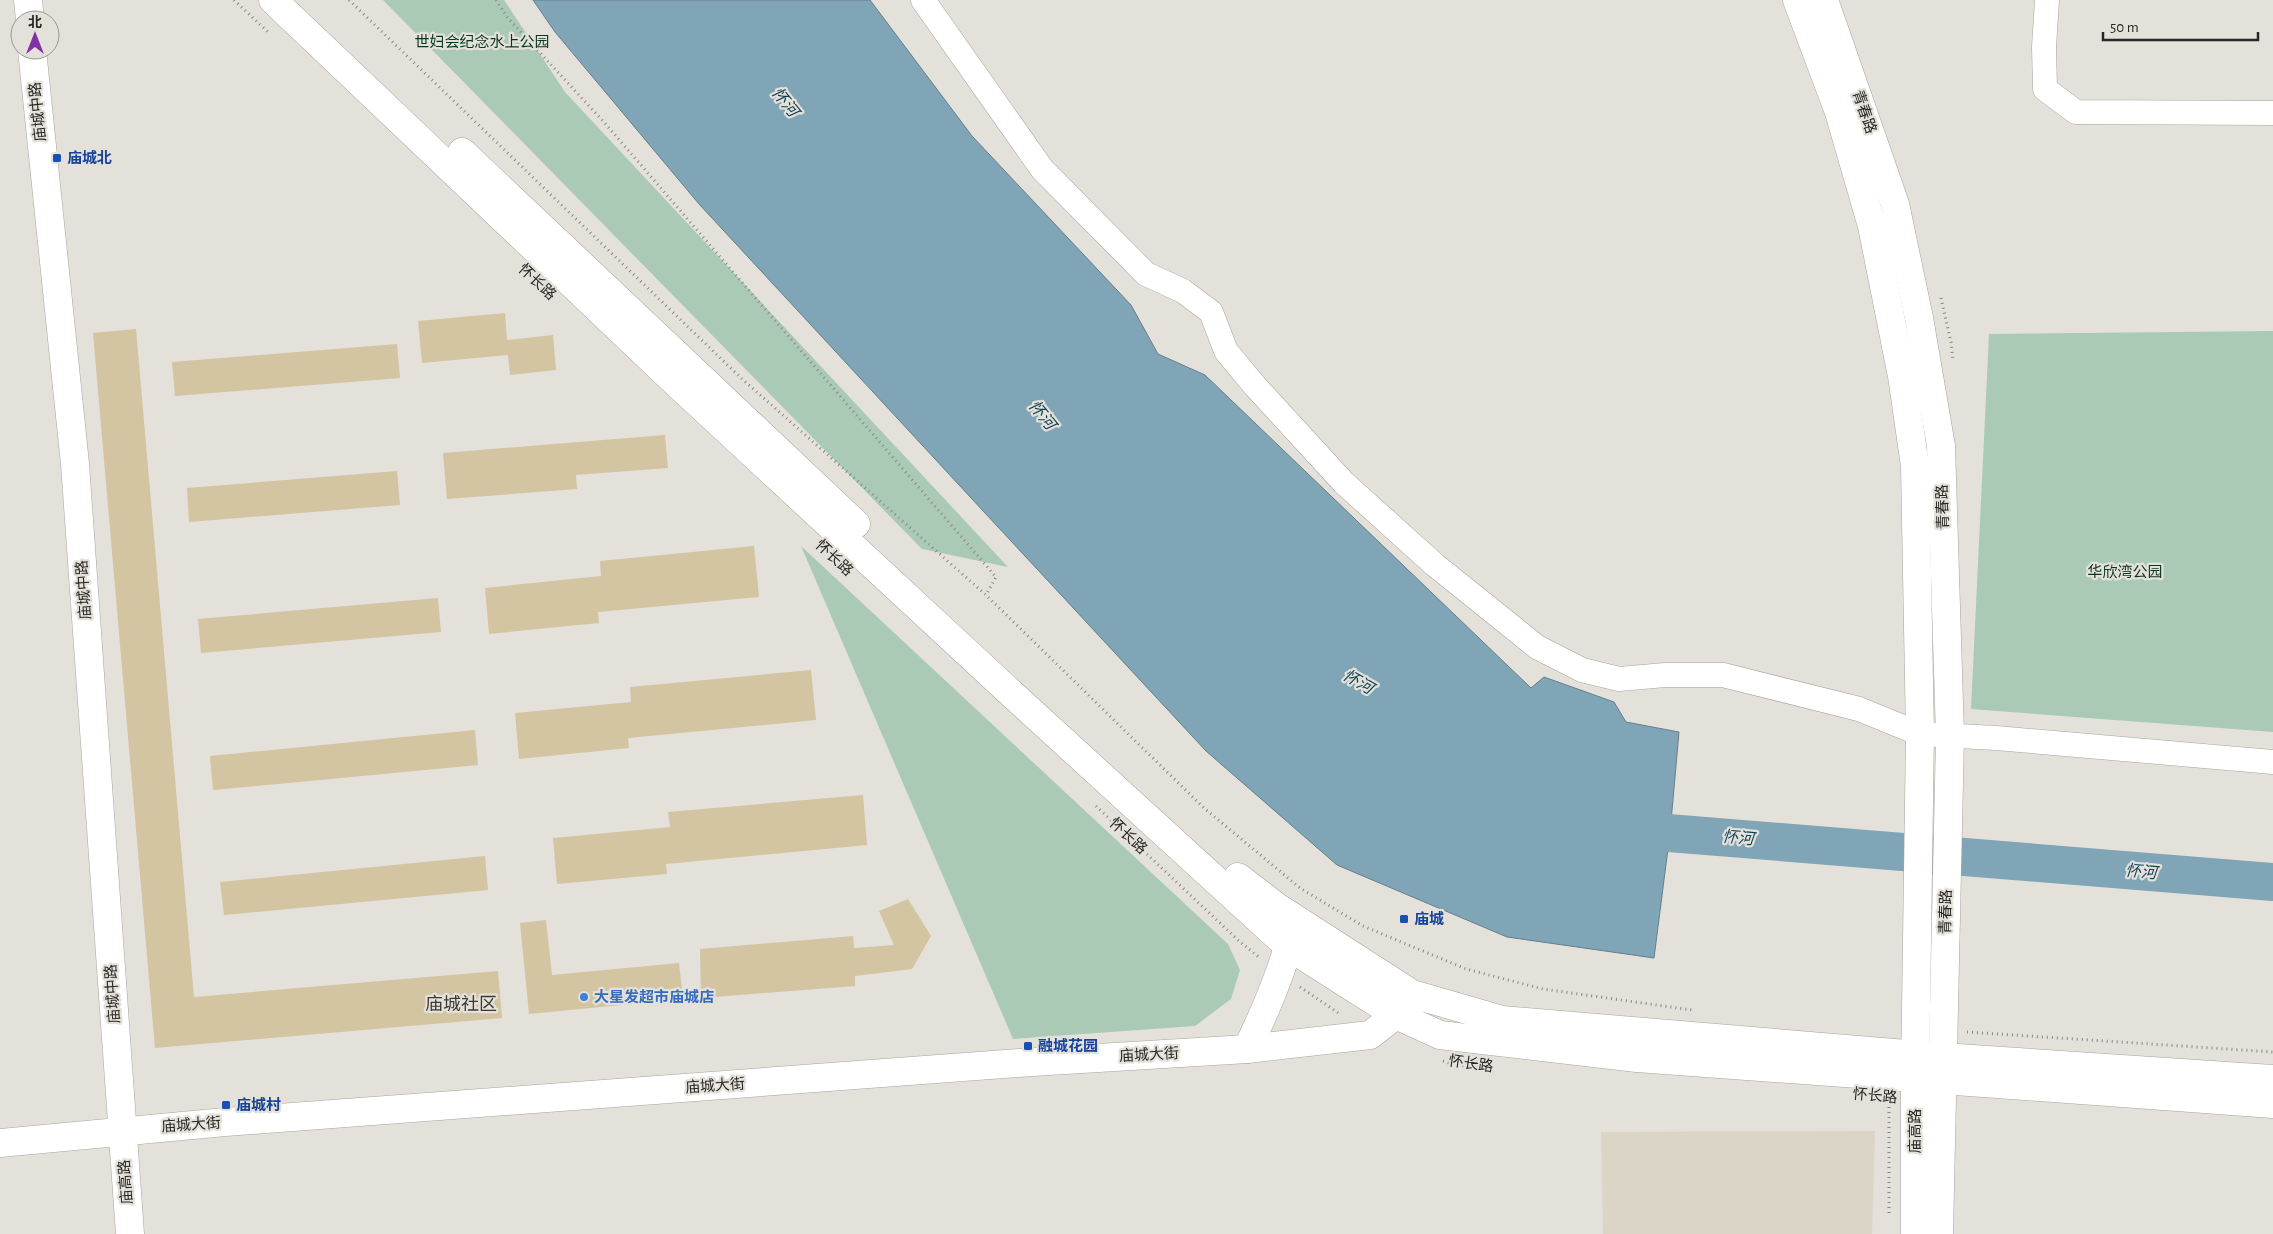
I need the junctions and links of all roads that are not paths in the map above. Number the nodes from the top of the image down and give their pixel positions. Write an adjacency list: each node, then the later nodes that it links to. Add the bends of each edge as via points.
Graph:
1 (273, 0): 13 (main road, 怀长路, via 672,380)
2 (301, 0): 12 (main road, 怀长路, via 1076,732 1256,893)
3 (923, 0): 9 (street, via 1042,169 1146,274 1183,291 1211,312 1226,351 1344,483 1435,565 1537,647 1582,670 1619,679 1723,676 1860,709)
4 (1797, 0): 9 (main road, 青春路, via 1839,112 1872,226 1902,376 1915,466)
5 (1824, 0): 10 (main road, 青春路, via 1895,204 1941,446)
6 (2047, 0): 8 (street, via 2045,89 2076,112)
7 (33, 60): 22 (main road, 庙城中路, via 75,464)
8 (2273, 113)
9 (1920, 734): 10 (street); 18 (main road, 青春路)
10 (1950, 736): 11 (street); 16 (main road, 青春路)
11 (2273, 762)
12 (1295, 919): 13 (main road); 14 (main road, 怀长路)
13 (1288, 947): 15 (main road, 怀长路); 17 (main road, via 1266,1011)
14 (1412, 994): 15 (main road, 庙城大街); 18 (main road, 怀长路, via 1502,1020)
15 (1396, 1016): 17 (main road, 庙城大街, via 1370,1035); 18 (main road, 怀长路, via 1440,1035 1637,1058)
16 (1943, 1030): 19 (main road, 庙高路)
17 (1248, 1050): 22 (main road, 庙城大街, via 1032,1062)
18 (1915, 1053): 19 (main road, 怀长路); 25 (main road, 庙高路)
19 (1942, 1068): 20 (main road, 怀长路); 21 (main road, 怀长路); 26 (main road, 庙高路)
20 (2273, 1079)
21 (2273, 1104)
22 (123, 1130): 23 (main road, 庙城大街); 24 (main road, 庙高路)
23 (0, 1143)
24 (130, 1234)
25 (1915, 1234)
26 (1939, 1234)

